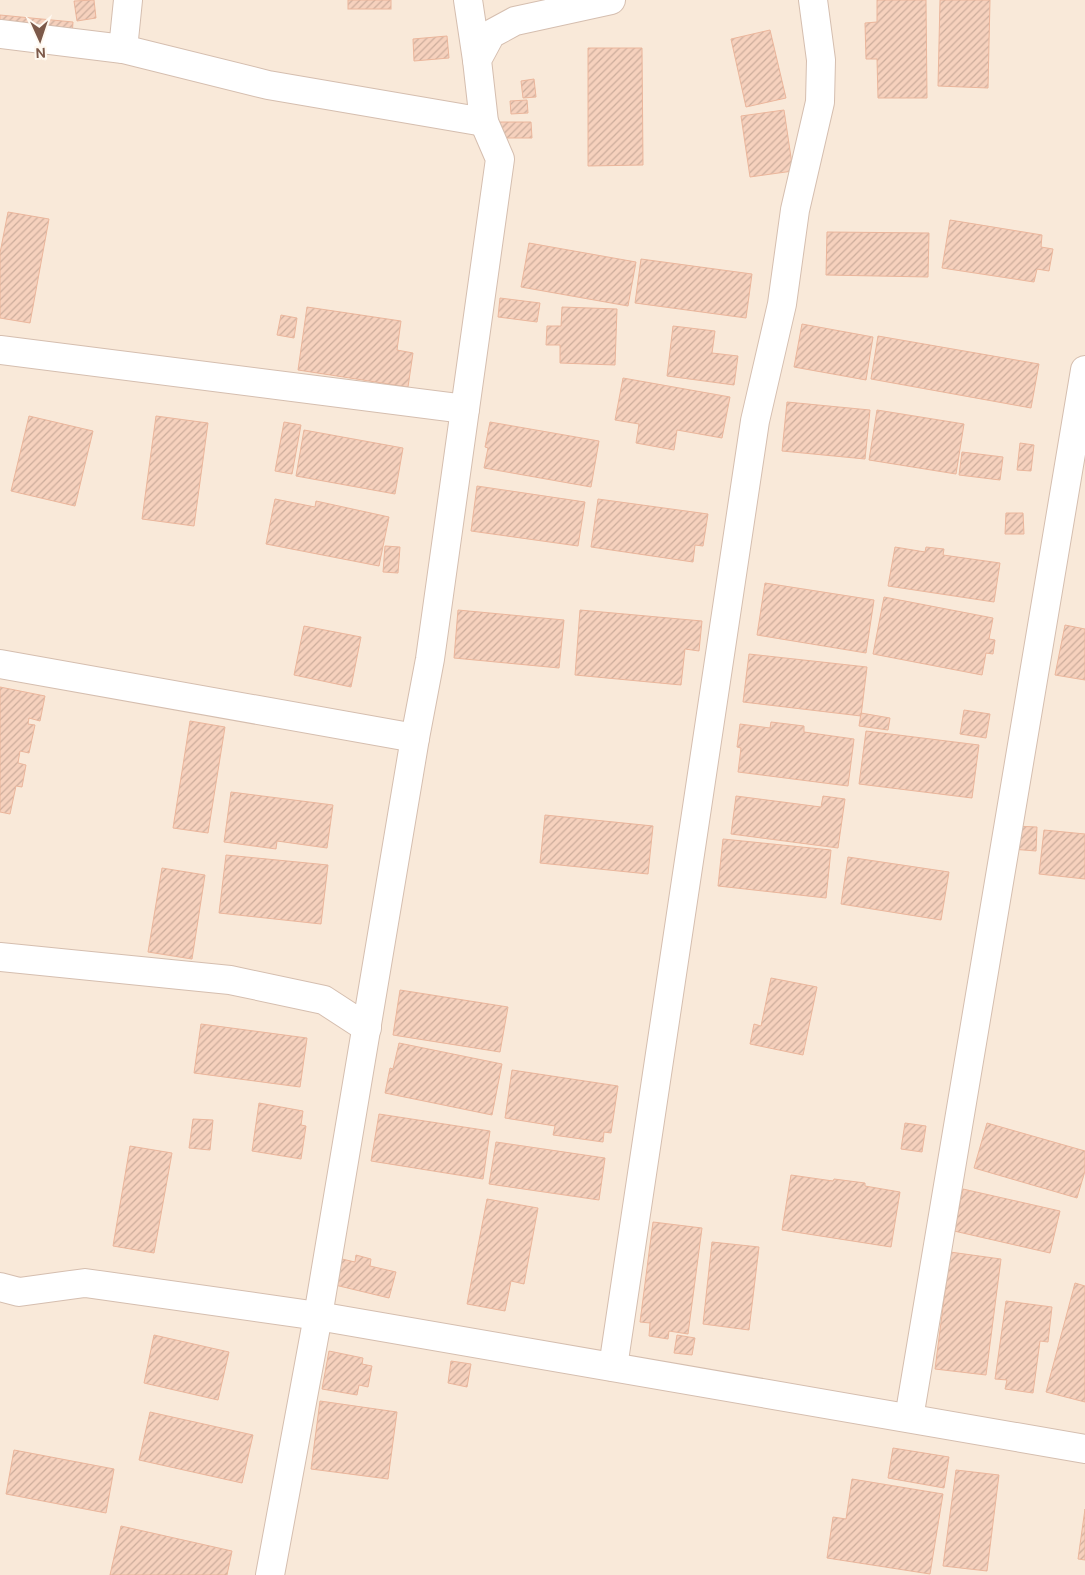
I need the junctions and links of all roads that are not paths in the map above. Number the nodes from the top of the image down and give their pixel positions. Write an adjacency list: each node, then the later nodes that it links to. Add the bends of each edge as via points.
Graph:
1 (128, 0): 6 (street)
2 (468, 0): 7 (street)
3 (611, 0): 7 (street, via 515,21 491,34)
4 (813, 0): 18 (street, via 821,60 820,102 795,210 782,304 755,421)
5 (0, 34): 6 (street)
6 (123, 49): 8 (street, via 268,85)
7 (477, 60): 8 (street)
8 (484, 122): 11 (street, via 500,159)
9 (0, 350): 11 (street)
10 (1085, 370): 19 (street)
11 (465, 409): 13 (street, via 430,659)
12 (0, 664): 13 (street)
13 (415, 738): 15 (street)
14 (0, 957): 15 (street, via 230,980 324,1000)
15 (367, 1028): 17 (street)
16 (0, 1287): 17 (street, via 19,1292 84,1283)
17 (318, 1316): 18 (street); 21 (street)
18 (613, 1367): 19 (street)
19 (909, 1418): 20 (street)
20 (1085, 1449)
21 (270, 1575)

